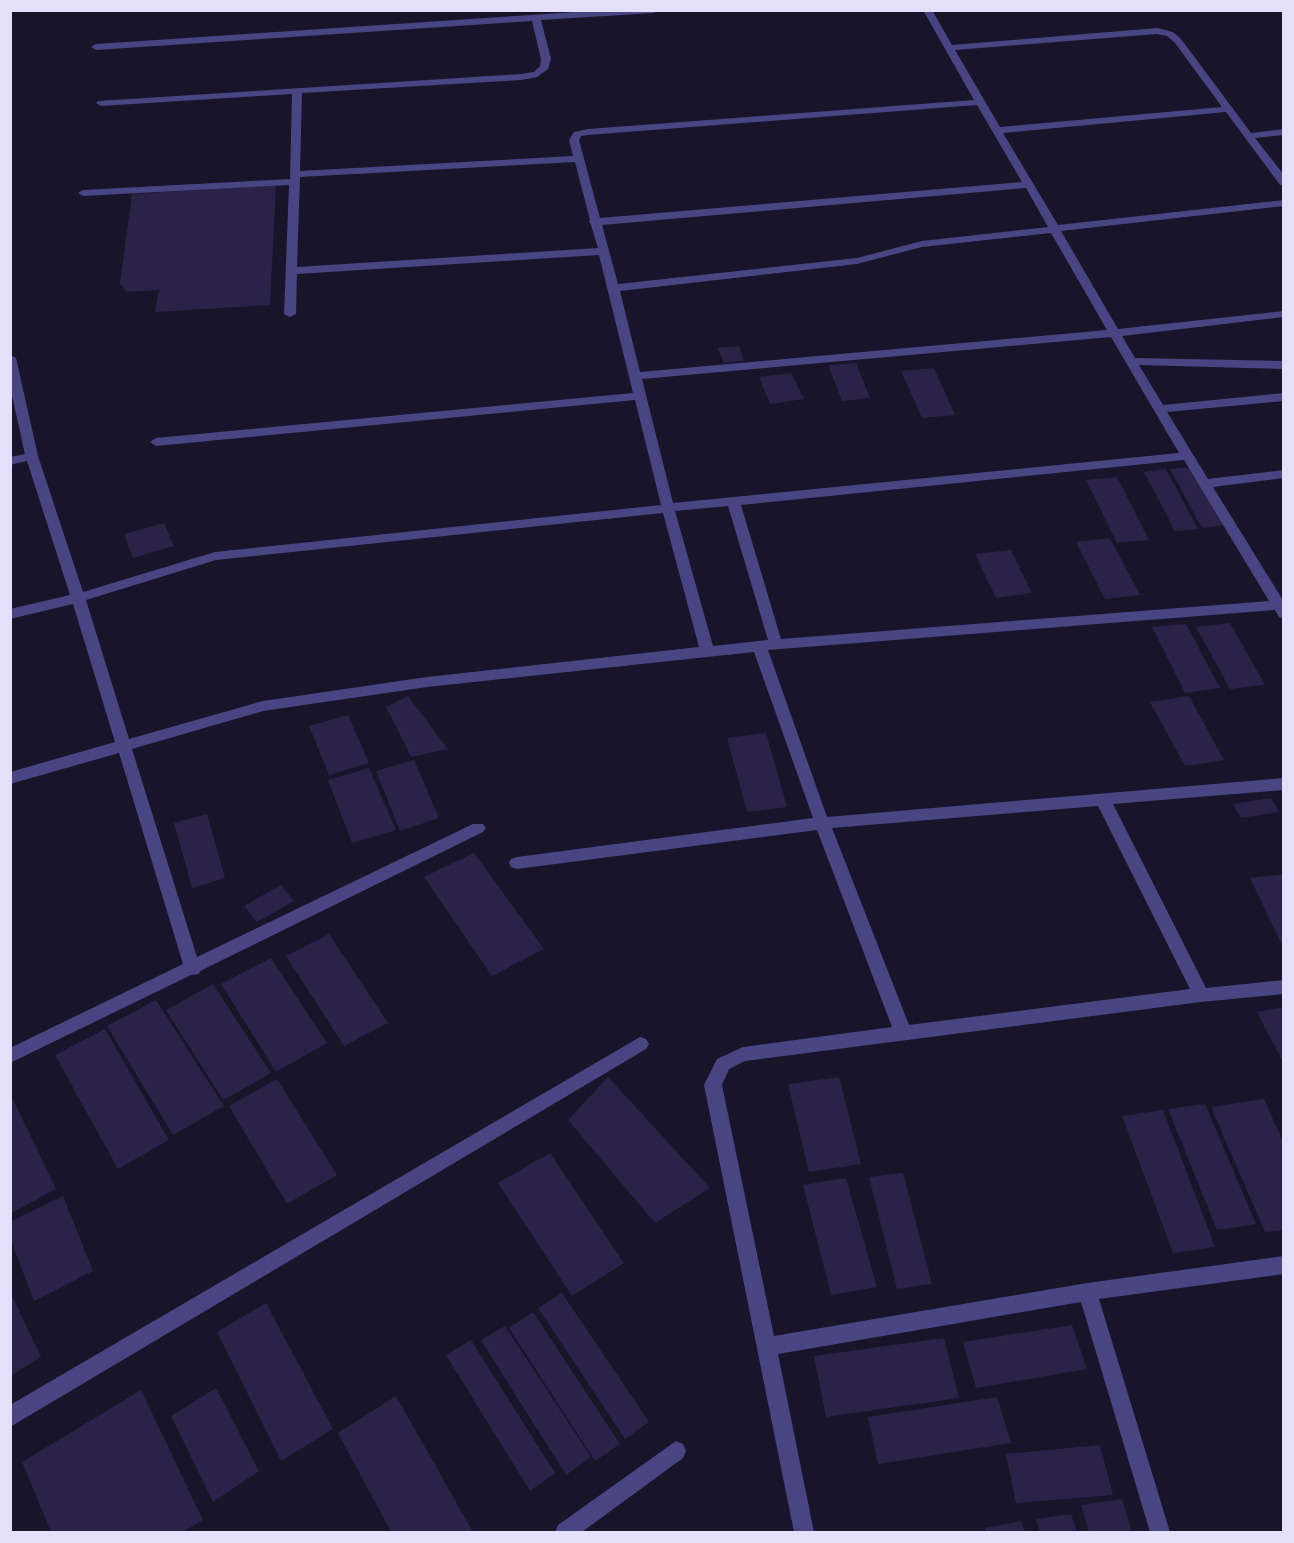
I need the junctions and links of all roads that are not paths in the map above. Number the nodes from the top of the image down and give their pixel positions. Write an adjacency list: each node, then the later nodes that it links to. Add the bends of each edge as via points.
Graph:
1 (654, 10): 3 (street)
2 (927, 10): 5 (street)
3 (536, 19): 4 (street, via 428,22); 6 (street, via 546,59 545,67 537,74)
4 (96, 47)
5 (951, 48): 7 (street); 9 (street, via 1157,31 1178,40)
6 (297, 91): 8 (street); 14 (street)
7 (981, 102): 10 (street); 13 (street, via 588,132 578,134 574,140)
8 (101, 103)
9 (1228, 109): 10 (street); 12 (street)
10 (998, 130): 16 (street)
11 (1284, 132): 12 (street)
12 (1248, 136): 15 (street)
13 (578, 159): 14 (street); 19 (street)
14 (295, 178): 17 (street); 22 (street)
15 (1284, 183)
16 (1029, 185): 19 (street); 20 (street)
17 (83, 194)
18 (1284, 203): 20 (street)
19 (594, 222): 21 (street)
20 (1054, 227): 23 (street, via 922,244 857,261); 26 (street)
21 (603, 251): 22 (street); 23 (street)
22 (291, 271): 24 (street)
23 (613, 288): 30 (street)
24 (290, 314)
25 (1284, 314): 26 (street)
26 (1115, 333): 28 (street); 30 (street)
27 (10, 358): 35 (street)
28 (1132, 361): 29 (street); 33 (street)
29 (1284, 365)
30 (635, 376): 31 (street)
31 (640, 396): 34 (street); 41 (street)
32 (1284, 398): 33 (street)
33 (1159, 409): 36 (street)
34 (156, 442)
35 (32, 456): 37 (street); 42 (street)
36 (1188, 456): 39 (street); 40 (street)
37 (10, 461)
38 (1284, 474): 39 (street)
39 (1205, 484): 43 (street)
40 (733, 501): 41 (street); 45 (street)
41 (668, 508): 42 (street, via 215,556); 47 (street)
42 (78, 598): 44 (street); 48 (street)
43 (1281, 610): 45 (street)
44 (10, 614)
45 (776, 645): 46 (street)
46 (759, 646): 47 (street); 52 (street)
47 (707, 650): 48 (street, via 428,682 263,706)
48 (122, 746): 49 (street); 55 (street)
49 (10, 778)
50 (1284, 783): 51 (street)
51 (1103, 800): 52 (street); 57 (street)
52 (822, 823): 54 (street); 58 (street)
53 (478, 828): 55 (street)
54 (517, 863)
55 (193, 969): 60 (street)
56 (1284, 987): 57 (street)
57 (1201, 995): 58 (street)
58 (903, 1034): 63 (street, via 743,1054 723,1064 713,1085)
59 (640, 1044): 64 (street)
60 (10, 1056)
61 (1284, 1265): 62 (street)
62 (1087, 1292): 63 (street); 68 (street)
63 (768, 1346): 67 (street)
64 (10, 1416)
65 (676, 1450): 66 (street)
66 (565, 1533)
67 (804, 1533)
68 (1160, 1533)

